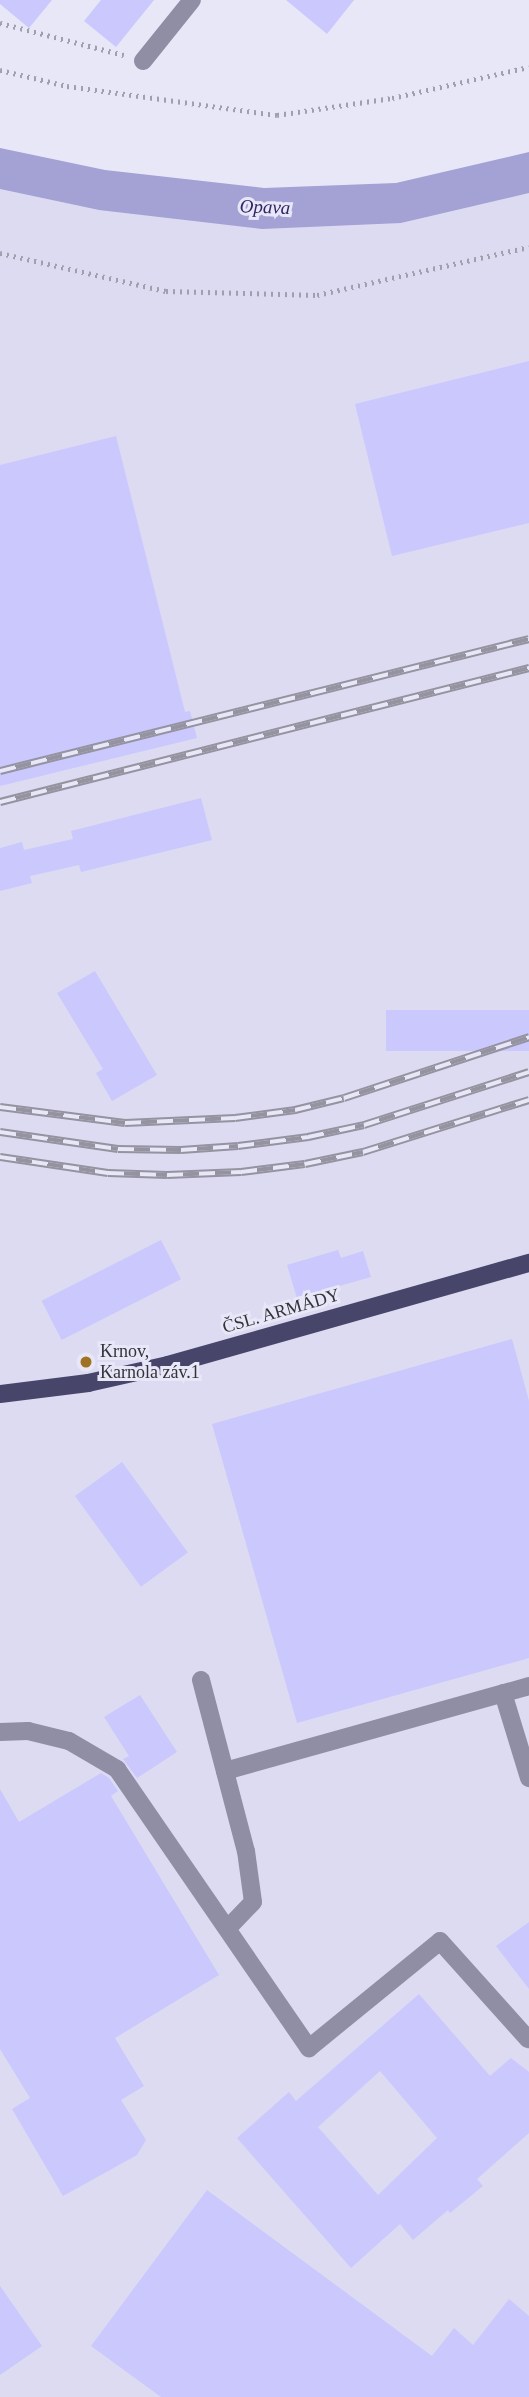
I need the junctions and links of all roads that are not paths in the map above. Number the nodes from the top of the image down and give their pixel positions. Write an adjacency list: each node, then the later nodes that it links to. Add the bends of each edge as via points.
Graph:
1 (192, 0): 2 (street)
2 (143, 61)
3 (529, 1263): 4 (main road, ČSL. ARMÁDY, via 168,1365 88,1383)
4 (0, 1394)
5 (201, 1680): 9 (street)
6 (529, 1686): 7 (street)
7 (503, 1693): 9 (street); 10 (street)
8 (0, 1732): 11 (street, via 28,1731 69,1741 117,1769)
9 (225, 1770): 11 (street, via 246,1851 253,1902)
10 (529, 1778)
11 (228, 1927): 12 (street, via 309,2048 440,1941)
12 (528, 2039)

